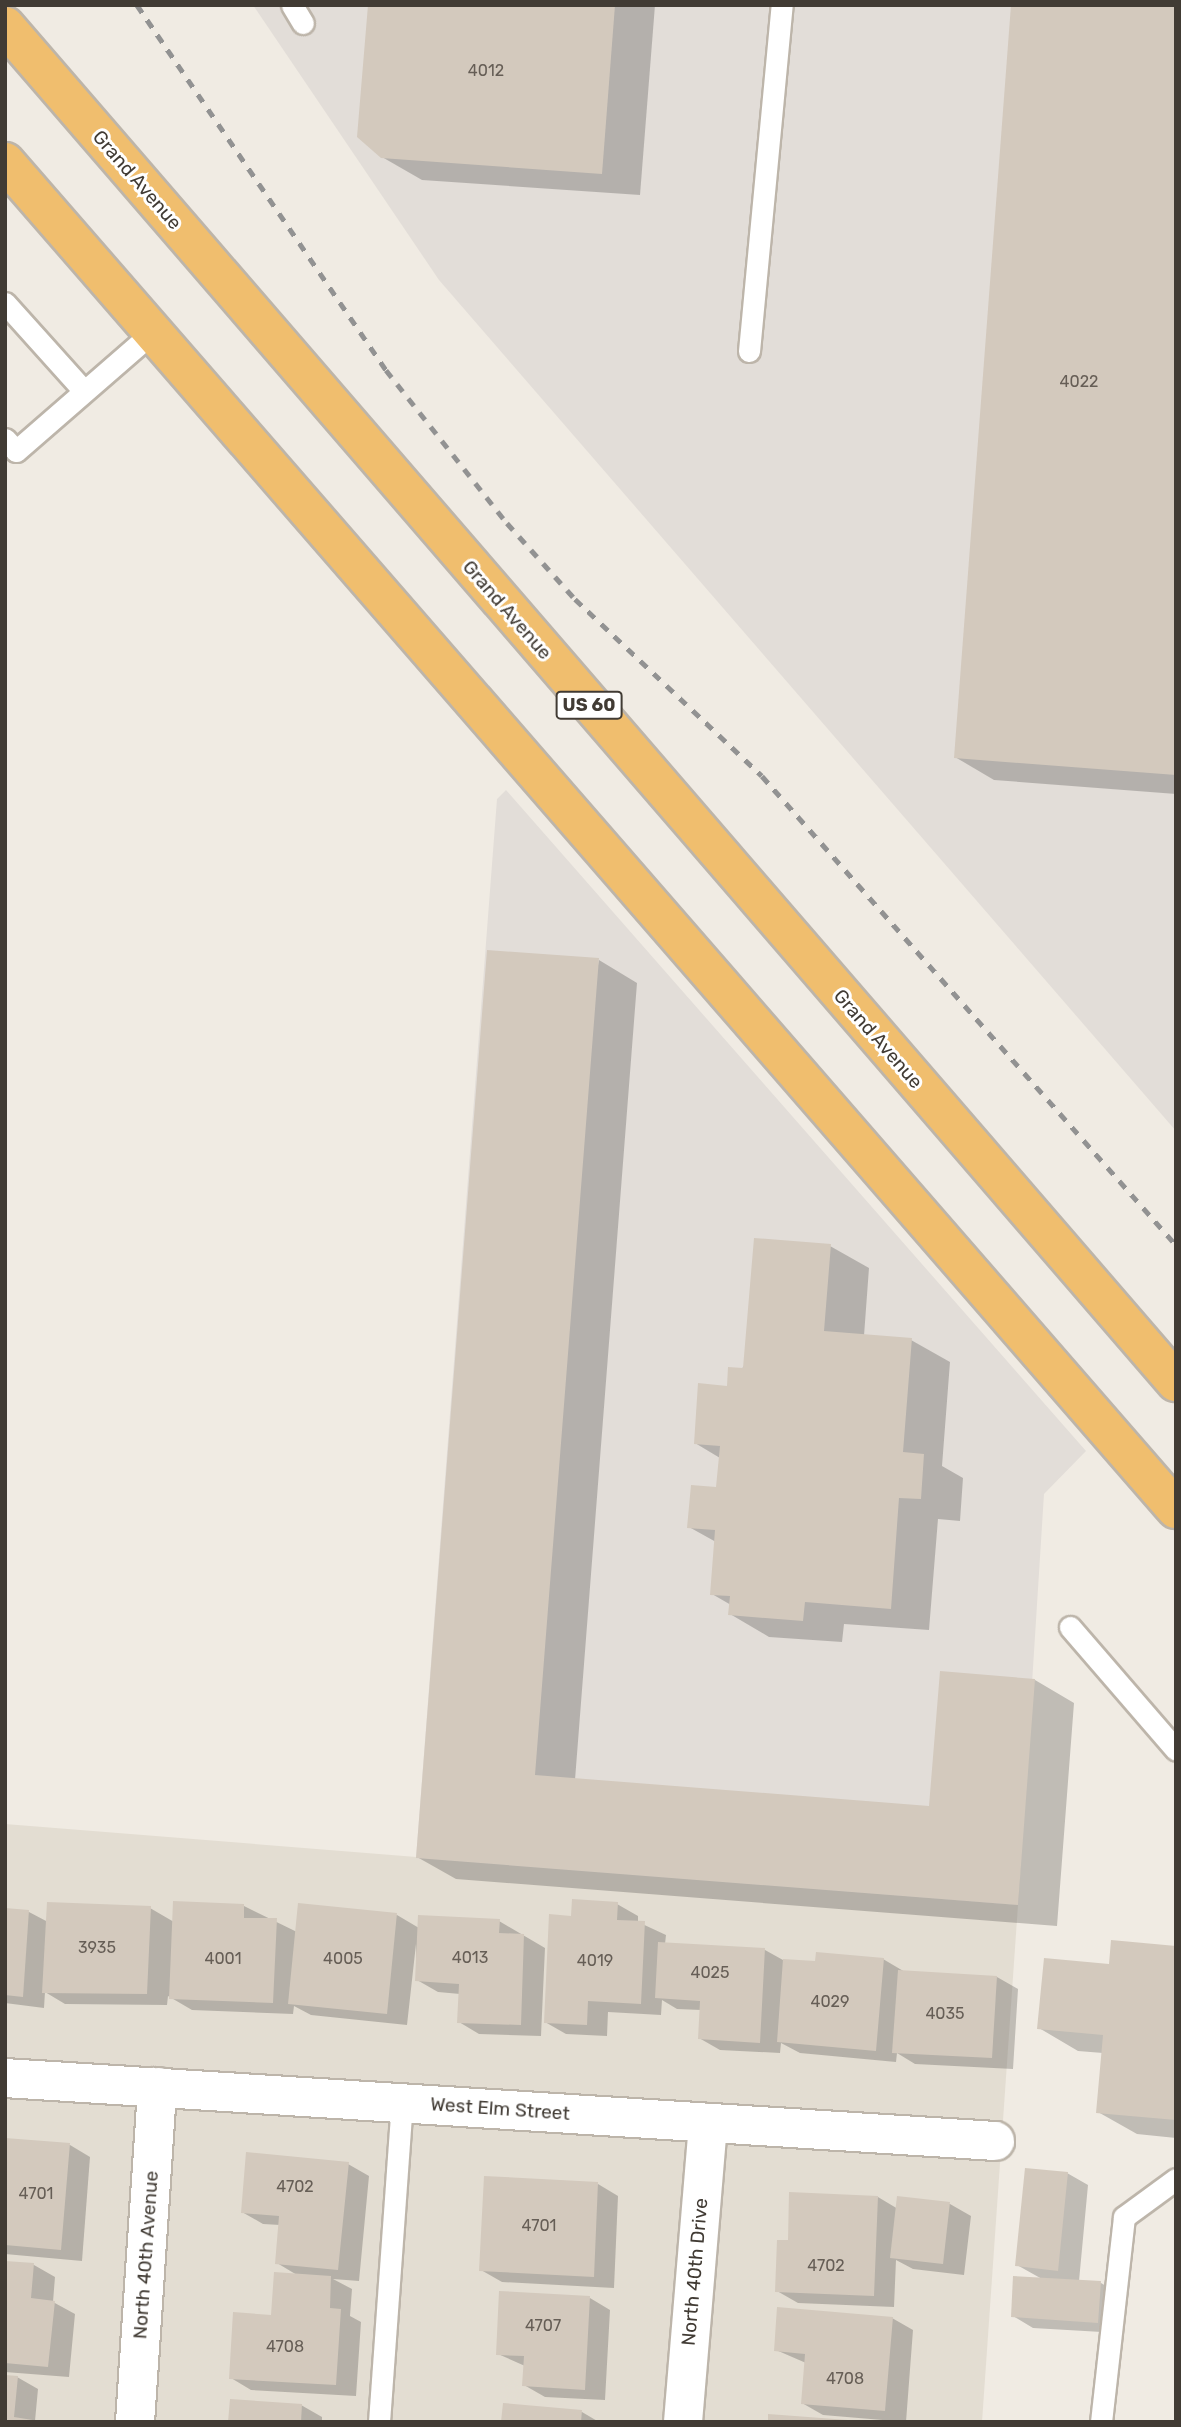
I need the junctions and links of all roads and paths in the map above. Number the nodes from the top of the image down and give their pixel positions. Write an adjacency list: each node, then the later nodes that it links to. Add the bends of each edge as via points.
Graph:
1 (782, 5): 6 (lane)
2 (5, 26): 9 (highway, Grand Avenue / US 60)
3 (5, 162): 5 (highway)
4 (5, 303): 7 (lane)
5 (153, 332): 7 (lane); 10 (highway)
6 (749, 351)
7 (84, 391): 8 (lane, via 16,451)
8 (5, 439)
9 (1176, 1382)
10 (1176, 1509)
11 (1070, 1627): 12 (lane)
12 (1176, 1750)
13 (5, 2078): 14 (street, West Elm Street)
14 (158, 2087): 15 (street, West Elm Street); 19 (street, North 40th Avenue)
15 (402, 2102): 16 (street, West Elm Street); 20 (lane)
16 (708, 2123): 17 (street, West Elm Street); 21 (street, North 40th Drive)
17 (995, 2141)
18 (1176, 2179): 22 (lane, via 1124,2217)
19 (135, 2422)
20 (379, 2422)
21 (683, 2422)
22 (1101, 2422)

